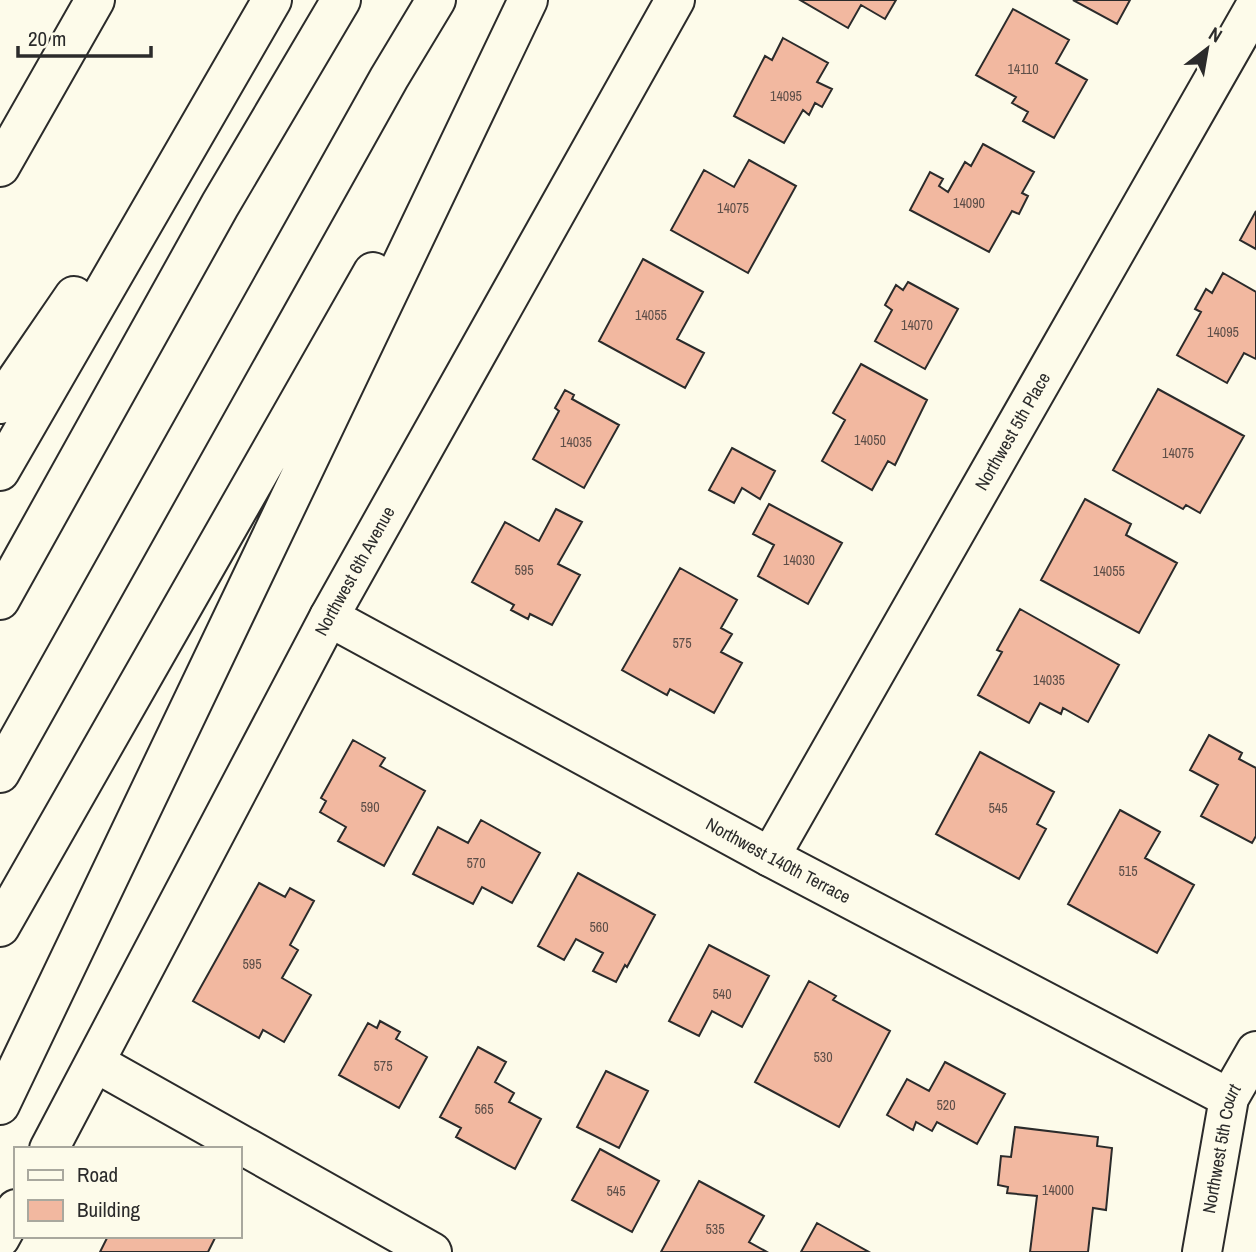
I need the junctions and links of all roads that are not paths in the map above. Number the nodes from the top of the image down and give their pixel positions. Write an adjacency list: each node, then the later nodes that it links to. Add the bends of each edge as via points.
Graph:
1 (96, 0): 9 (main road)
2 (272, 0): 8 (main road)
3 (341, 0): 12 (main road, via 220,205)
4 (436, 0): 14 (main road)
5 (528, 0): 16 (main road); 20 (main road)
6 (675, 0): 13 (main road, Northwest 6th Avenue)
7 (1256, 5): 15 (main road, Northwest 5th Place)
8 (243, 48): 10 (main road); 11 (main road)
9 (0, 167)
10 (0, 404)
11 (0, 471)
12 (0, 600)
13 (329, 617): 15 (main road, Northwest 140th Terrace); 18 (main road, Northwest 6th Avenue)
14 (0, 773)
15 (770, 857): 19 (main road, Northwest 140th Terrace)
16 (0, 927)
17 (1256, 1051): 19 (main road, Northwest 5th Court)
18 (96, 1063): 21 (main road, Northwest 6th Avenue); 24 (main road)
19 (1229, 1098): 25 (main road, Northwest 5th Court)
20 (0, 1105)
21 (50, 1147)
22 (14, 1213): 23 (main road)
23 (0, 1238)
24 (432, 1252)
25 (1202, 1252)

